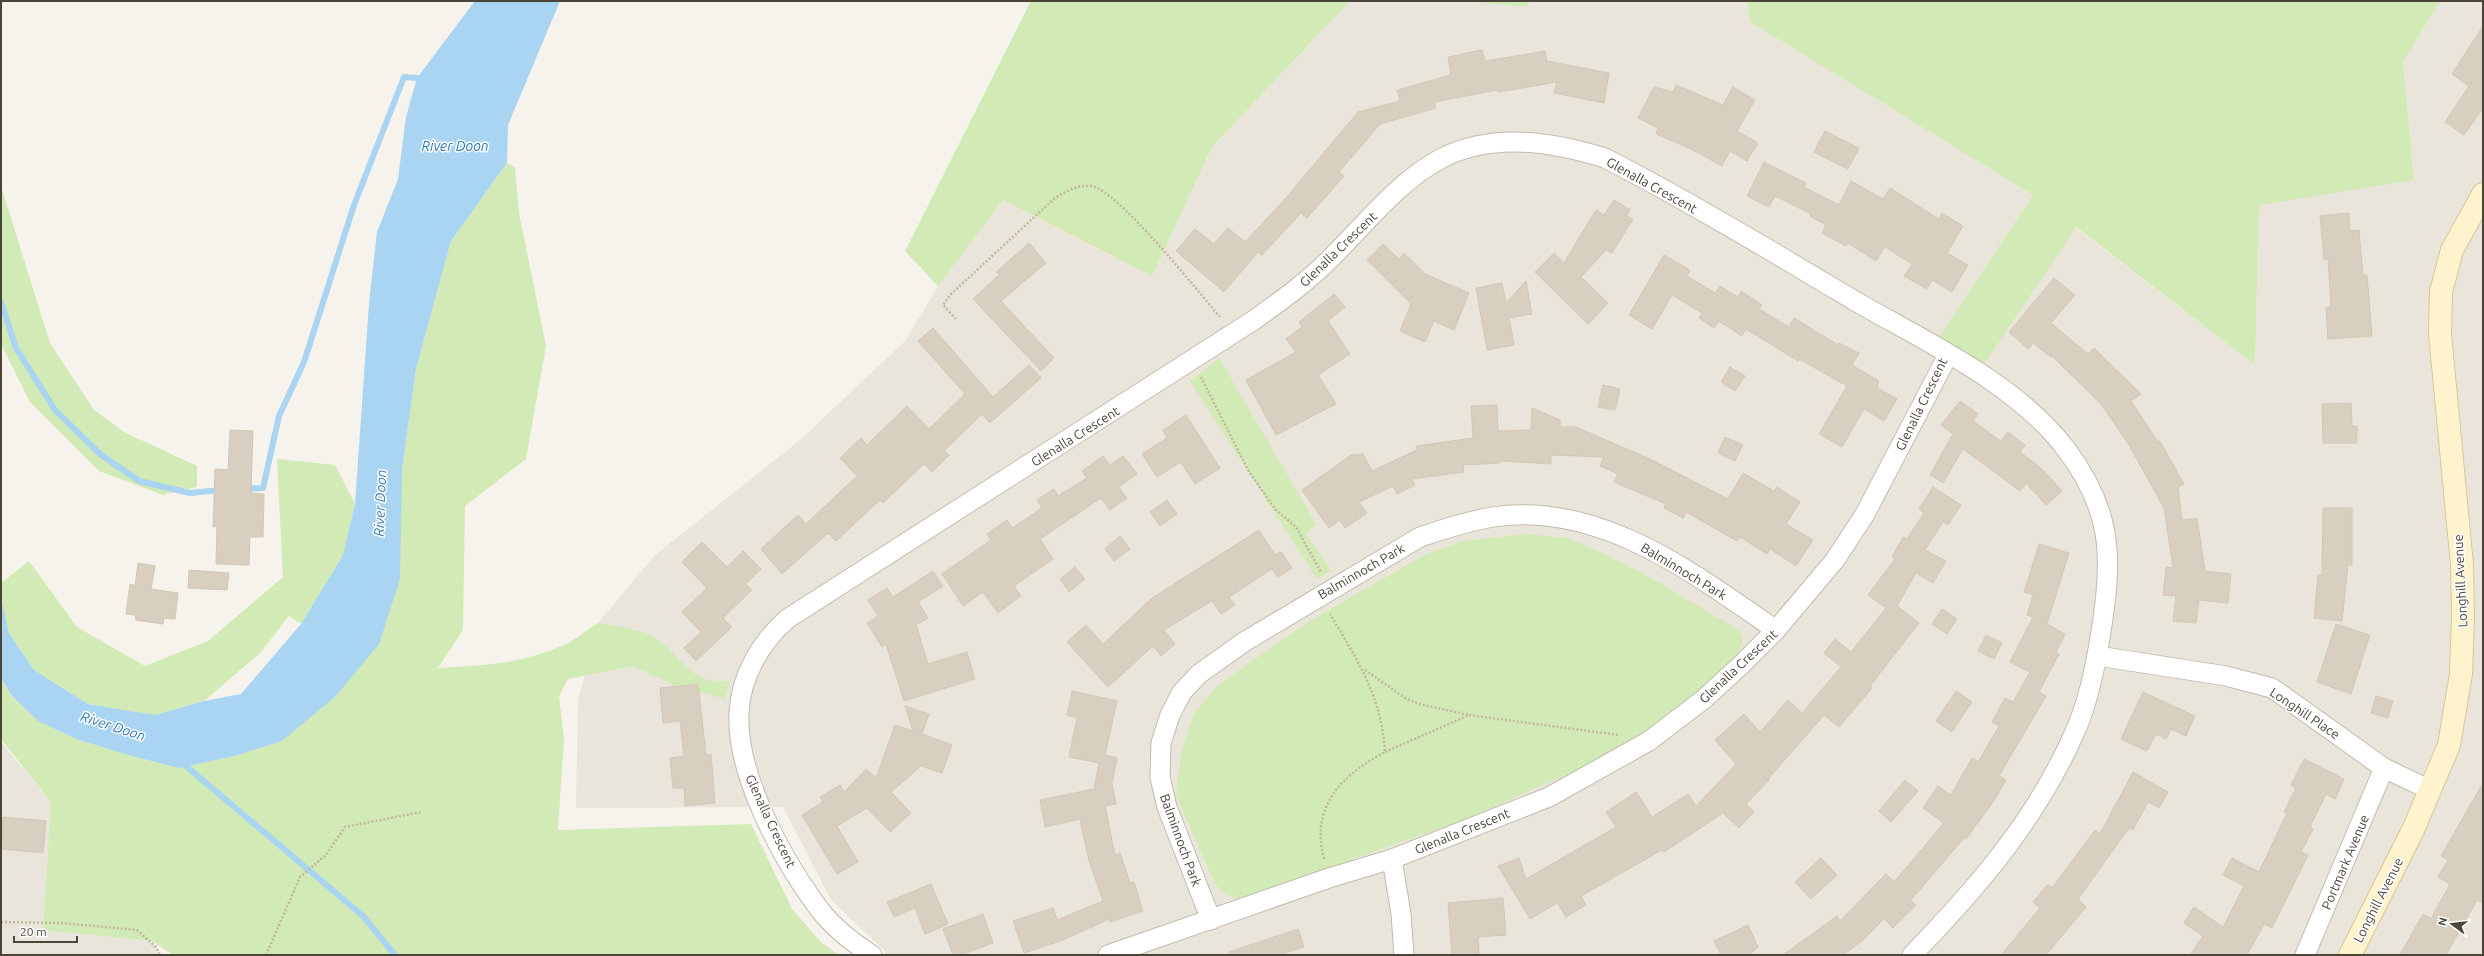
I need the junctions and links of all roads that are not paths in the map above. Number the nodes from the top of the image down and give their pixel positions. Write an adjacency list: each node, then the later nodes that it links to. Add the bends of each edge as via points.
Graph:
1 (2483, 194): 6 (street, Longhill Avenue, via 2452,250 2441,292 2440,334 2462,565 2463,616 2461,674 2449,746)
2 (1948, 355): 3 (street, Glenalla Crescent, via 1865,514 1835,560); 4 (street, via 2008,393 2036,416 2065,449 2091,488 2108,537 2109,581); 9 (street, Glenalla Crescent, via 1605,158 1557,145 1516,142 1489,143 1442,158 1398,191 1334,256 1297,288 1234,333 787,619 770,634 756,656 745,683 739,712 739,738 744,764 756,796 793,870 814,903 834,926)
3 (1776, 630): 7 (street, Glenalla Crescent, via 1704,699 1649,741 1549,797); 8 (street, Balminnoch Park, via 1669,560 1628,538 1584,522 1537,515 1494,517 1451,526 1420,537 1244,642 1200,674 1182,692 1170,714 1161,743 1160,777 1167,808)
4 (2098, 656): 5 (street, Longhill Place, via 2226,676 2272,688); 12 (street, via 2076,731 2047,788 2000,858 1968,898)
5 (2384, 768): 6 (street, Longhill Place); 13 (street, Portmark Avenue)
6 (2430, 790): 14 (street, Longhill Avenue, via 2413,830)
7 (1392, 859): 8 (street, Glenalla Crescent); 11 (street, via 1402,914)
8 (1211, 920): 10 (street, Glenalla Crescent)
9 (872, 955)
10 (1108, 955)
11 (1404, 955)
12 (1912, 955)
13 (2305, 955)
14 (2350, 955)

